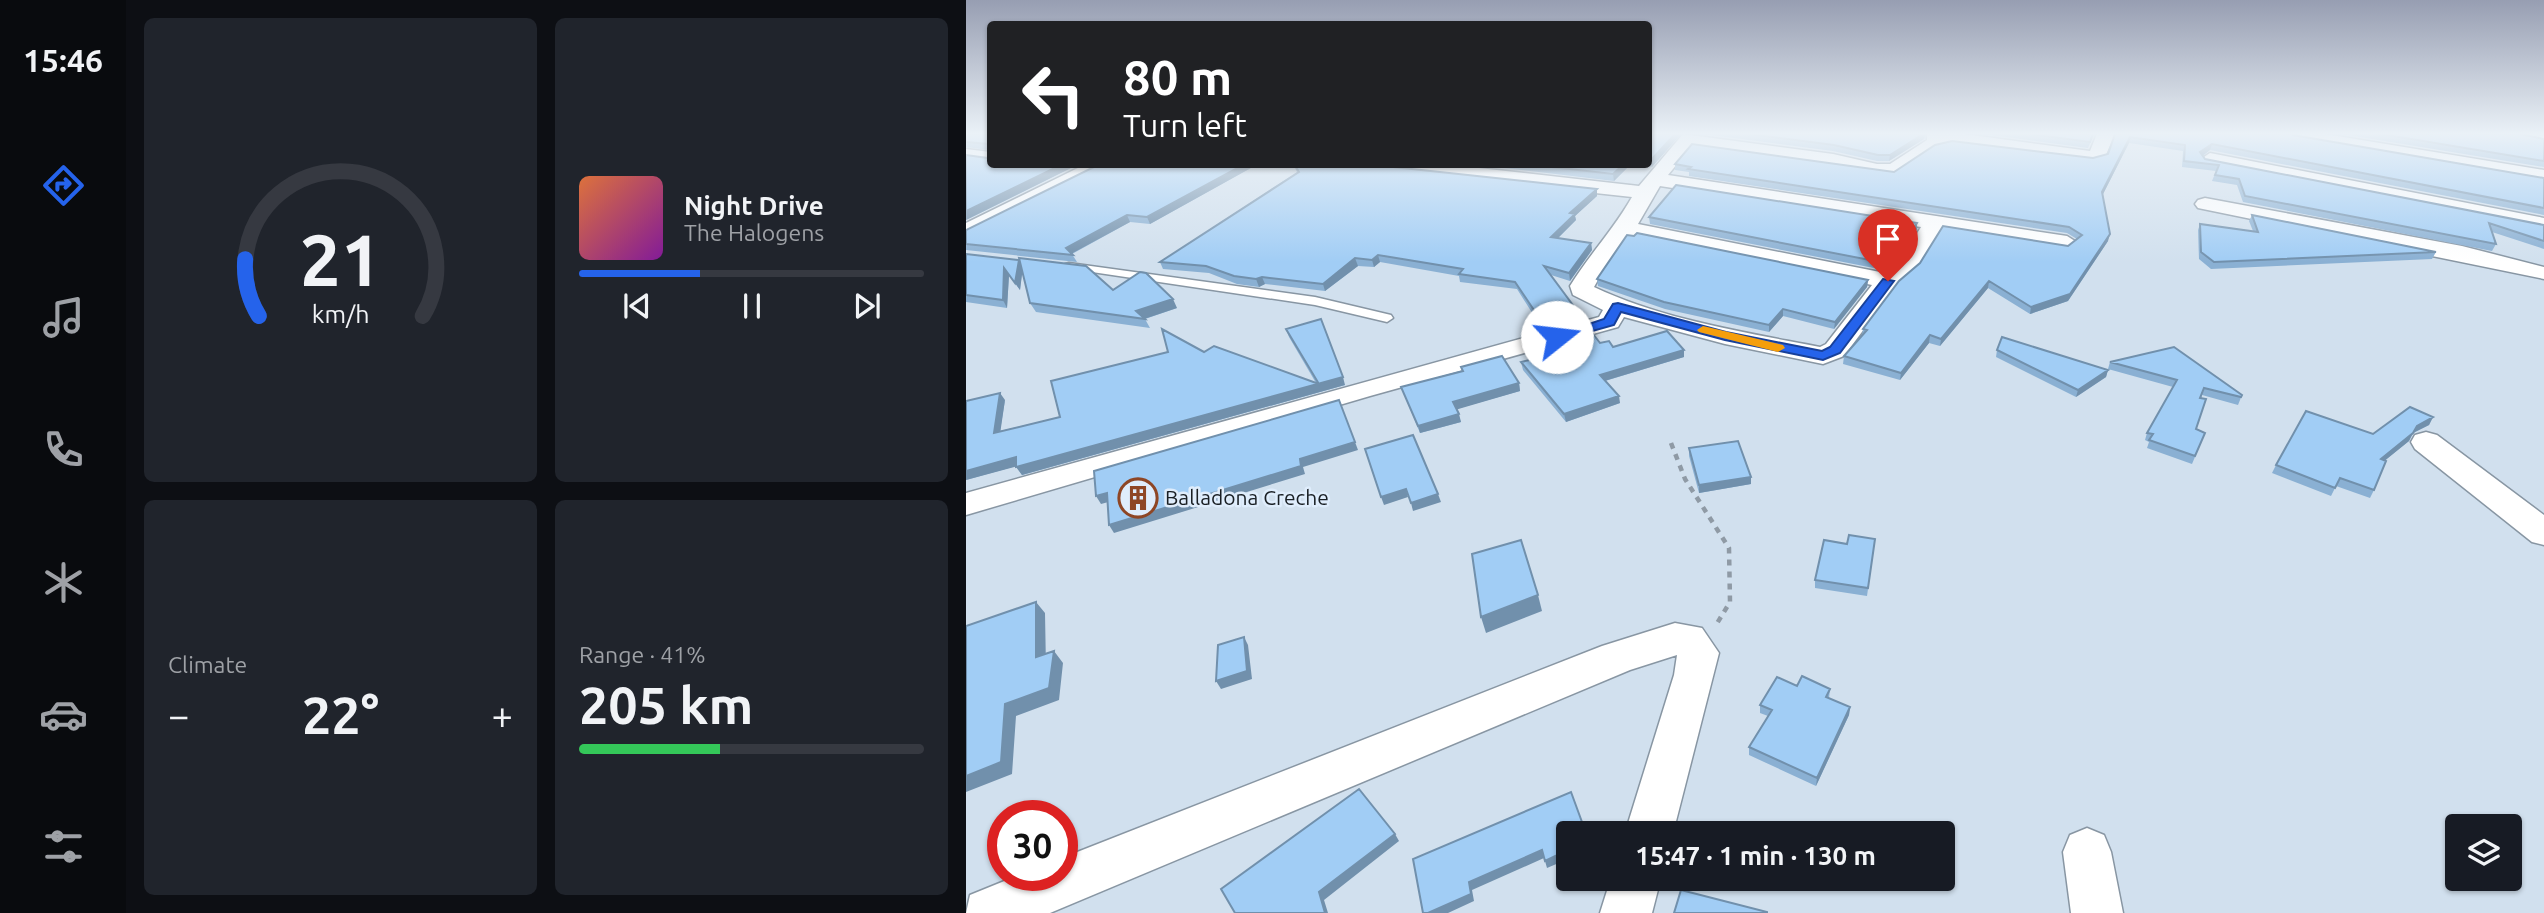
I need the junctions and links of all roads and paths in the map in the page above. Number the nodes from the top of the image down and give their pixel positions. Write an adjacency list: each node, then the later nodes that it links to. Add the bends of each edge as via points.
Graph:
1 (1077, 177): 8 (street)
2 (1537, 177): 5 (street)
3 (1656, 177): 5 (street)
4 (2302, 177): 10 (street)
5 (1649, 186): 9 (street); 11 (street)
6 (2205, 204): 16 (street, via 2462,253)
7 (966, 210): 8 (street)
8 (1002, 212): 12 (street)
9 (1934, 223): 14 (street); 17 (street, via 1904,270)
10 (2544, 223)
11 (1625, 228): 17 (street); 18 (street, via 1582,286)
12 (966, 231)
13 (2529, 239): 16 (street, via 2520,256)
14 (2067, 243)
15 (1051, 264): 19 (lane, via 1315,301)
16 (2541, 276)
17 (1888, 281): 18 (street, via 1835,350 1823,356)
18 (1618, 307): 22 (street, via 1609,322)
19 (1387, 318)
20 (2426, 442): 23 (street)
21 (1671, 443): 24 (path, via 1685,478 1729,548 1730,602)
22 (966, 504)
23 (2544, 533)
24 (1699, 653): 25 (street); 28 (street, via 1688,639 1675,639 1615,658)
25 (1653, 821)
26 (2087, 852): 30 (street)
27 (1632, 891): 29 (street)
28 (988, 913)
29 (1626, 913)
30 (2096, 913)

